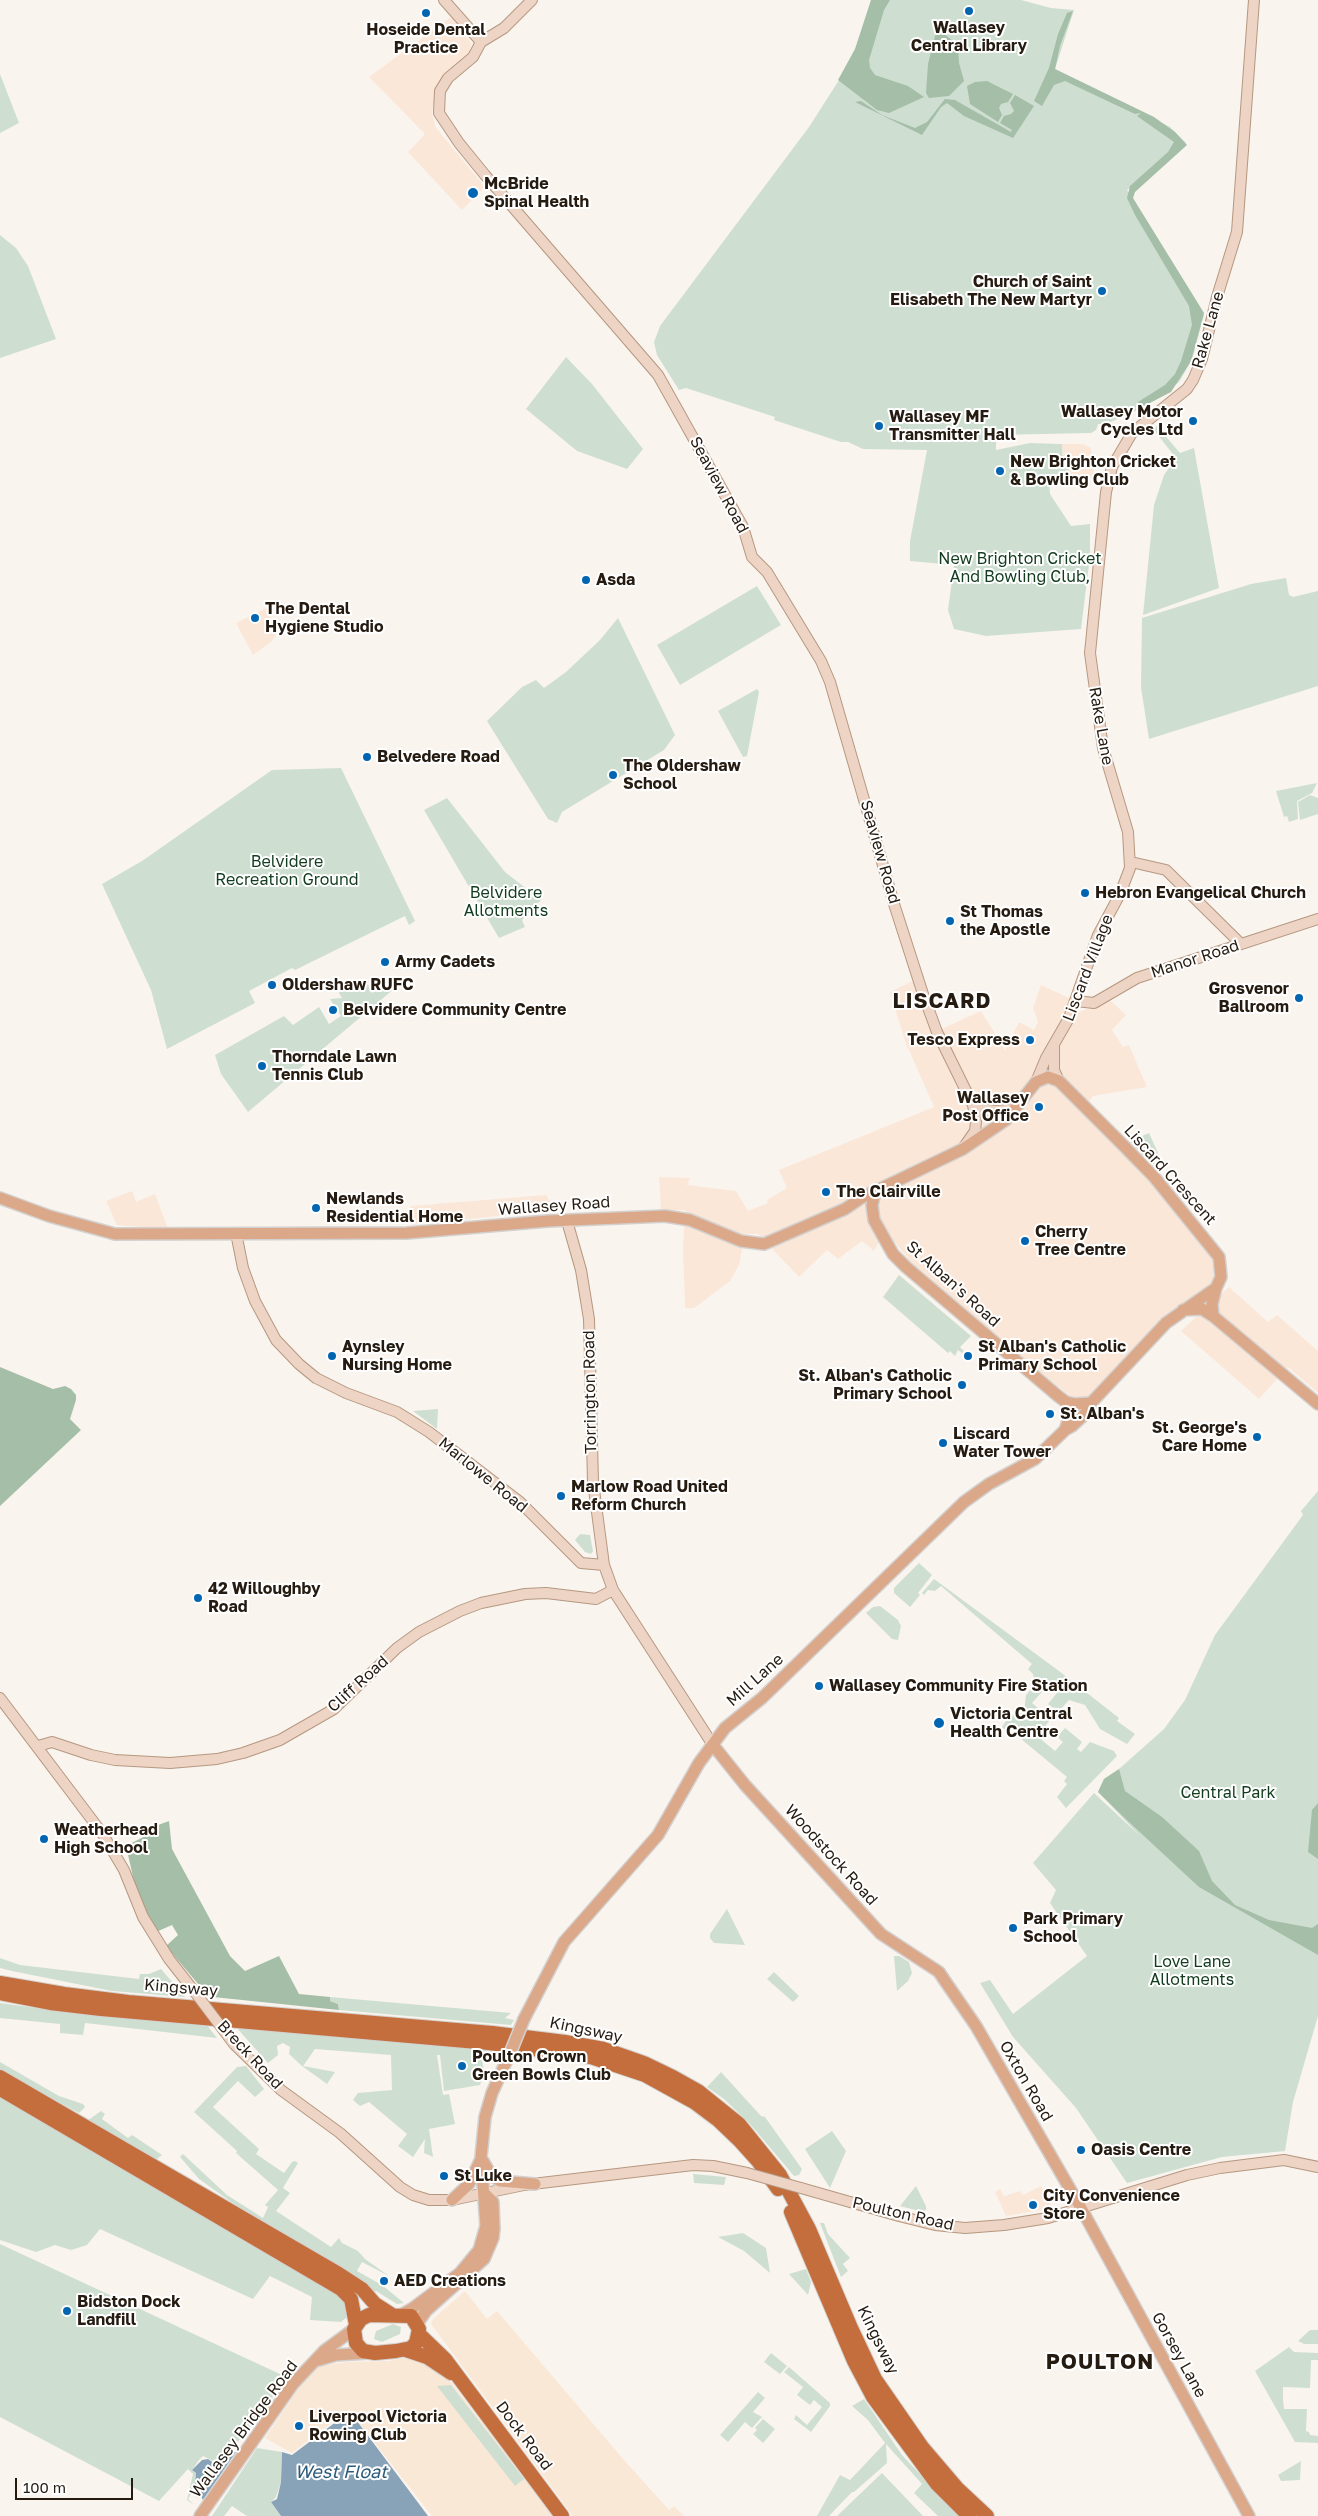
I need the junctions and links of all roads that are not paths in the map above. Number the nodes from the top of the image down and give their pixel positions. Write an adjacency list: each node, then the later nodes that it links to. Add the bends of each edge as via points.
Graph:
1 (444, 0): 4 (street)
2 (532, 0): 4 (street, via 504,28)
3 (1254, 0): 5 (street, Rake Lane, via 1236,232 1216,296 1202,359 1187,389 1146,420 1126,441 1112,467 1106,492 1090,653 1103,748 1128,832)
4 (481, 42): 12 (street, Seaview Road, via 473,57 448,78 440,91 439,113 458,143 658,375 743,528 752,557 768,572 821,661 833,690 892,900 923,994 937,1032)
5 (1131, 862): 7 (street, via 1159,867 1171,874); 8 (street, Liscard Village, via 1128,876 1098,935)
6 (1318, 920): 7 (street, Manor Road)
7 (1242, 944): 8 (street, Manor Road, via 1137,978 1094,1002)
8 (1076, 1001): 9 (street, Liscard Village)
9 (1054, 1046): 10 (street, Liscard Village, via 1054,1070); 11 (street, Liscard Village)
10 (1059, 1081): 11 (main road, via 1048,1077); 21 (main road, Liscard Crescent, via 1155,1178 1219,1257 1221,1277)
11 (1036, 1082): 13 (main road, Wallasey Road)
12 (973, 1105): 13 (street, via 996,1111); 14 (street, Seaview Road, via 975,1131)
13 (1016, 1109): 14 (main road, Wallasey Road, via 1006,1120)
14 (963, 1149): 15 (main road, Wallasey Road)
15 (875, 1192): 17 (main road, Wallasey Road); 19 (main road, St Alban's Road, via 872,1205)
16 (0, 1198): 20 (main road, Wallasey Road, via 104,1233 153,1236)
17 (845, 1209): 18 (main road, Wallasey Road, via 764,1244 741,1241 678,1216); 19 (main road, St Alban's Road, via 858,1207)
18 (567, 1220): 20 (main road, Wallasey Road, via 407,1233); 28 (street, Torrington Road, via 581,1270 589,1319 591,1459)
19 (874, 1220): 24 (main road, St Alban's Road, via 893,1254 906,1268)
20 (236, 1233): 28 (street, Marlowe Road, via 243,1268 256,1301 276,1340 299,1364 316,1378 396,1412 429,1432 520,1502 581,1563)
21 (1216, 1288): 22 (main road, Mill Lane); 23 (main road, Liscard Crescent)
22 (1183, 1310): 23 (main road, via 1202,1309); 25 (main road, Mill Lane, via 1166,1323)
23 (1213, 1316): 26 (main road)
24 (1066, 1402): 25 (main road); 27 (main road, via 1070,1415)
25 (1091, 1403): 27 (main road, Mill Lane, via 1086,1412)
26 (1318, 1404)
27 (1065, 1430): 31 (main road, Mill Lane, via 1035,1458 964,1502 762,1698 725,1728)
28 (604, 1565): 29 (street)
29 (613, 1590): 31 (street); 32 (street, Cliff Road, via 596,1599 525,1594 460,1611 419,1632 397,1648 334,1709 280,1740 243,1753 170,1763 115,1760 52,1742)
30 (0, 1698): 32 (street, Breck Road)
31 (713, 1745): 33 (main road, Woodstock Road, via 881,1934); 42 (main road, Mill Lane, bridge, via 699,1763 658,1835 564,1942 524,2018 492,2092 485,2117)
32 (38, 1746): 46 (street, Breck Road, bridge, via 102,1833 124,1870 142,1917 169,1959 234,2044 281,2090 340,2133 400,2187 429,2200)
33 (939, 1972): 47 (main road, Oxton Road, via 976,2026)
34 (0, 1977): 37 (highway)
35 (0, 1983): 37 (highway, Kingsway)
36 (0, 1993): 39 (highway, Kingsway)
37 (64, 1994): 58 (highway, Kingsway, via 565,2042 604,2049 673,2077 739,2124 780,2175 809,2229 875,2379 922,2447 957,2488)
38 (0, 1997): 39 (highway)
39 (50, 2003): 57 (highway, Kingsway, via 557,2051 621,2065 671,2088 718,2120 764,2168 793,2215 854,2361 873,2397 937,2484)
40 (0, 2077): 48 (highway, Dock Road, via 338,2274 362,2289 375,2304)
41 (0, 2089): 49 (highway, via 341,2290 351,2299)
42 (481, 2157): 44 (main road, via 490,2175 500,2181); 45 (main road, Mill Lane); 46 (main road, via 469,2184)
43 (1318, 2167): 47 (street, Poulton Road, via 1284,2160 1220,2168 1186,2175)
44 (535, 2184): 45 (street, Poulton Road); 47 (street, Poulton Road, bridge, via 693,2165 747,2173 935,2225 965,2228 1025,2223)
45 (484, 2192): 46 (street, Breck Road); 48 (main road, Mill Lane, via 486,2226 474,2258 460,2273 414,2308); 50 (main road, via 493,2202 494,2229 484,2259 426,2311)
46 (452, 2200)
47 (1081, 2208): 59 (main road, Gorsey Lane)
48 (396, 2315): 49 (highway, via 369,2316); 50 (highway, Dock Road, via 411,2316)
49 (355, 2327): 52 (highway, via 356,2344); 53 (main road, Wallasey Bridge Road)
50 (418, 2329): 51 (highway, via 416,2344); 54 (highway, Dock Road)
51 (406, 2350): 52 (highway); 54 (highway, Dock Road, via 427,2357)
52 (368, 2353): 53 (main road, via 336,2355)
53 (315, 2361): 55 (main road, Wallasey Bridge Road, via 292,2384)
54 (458, 2377): 56 (highway, Dock Road)
55 (200, 2516)
56 (562, 2516)
57 (969, 2516)
58 (987, 2516)
59 (1249, 2516)

